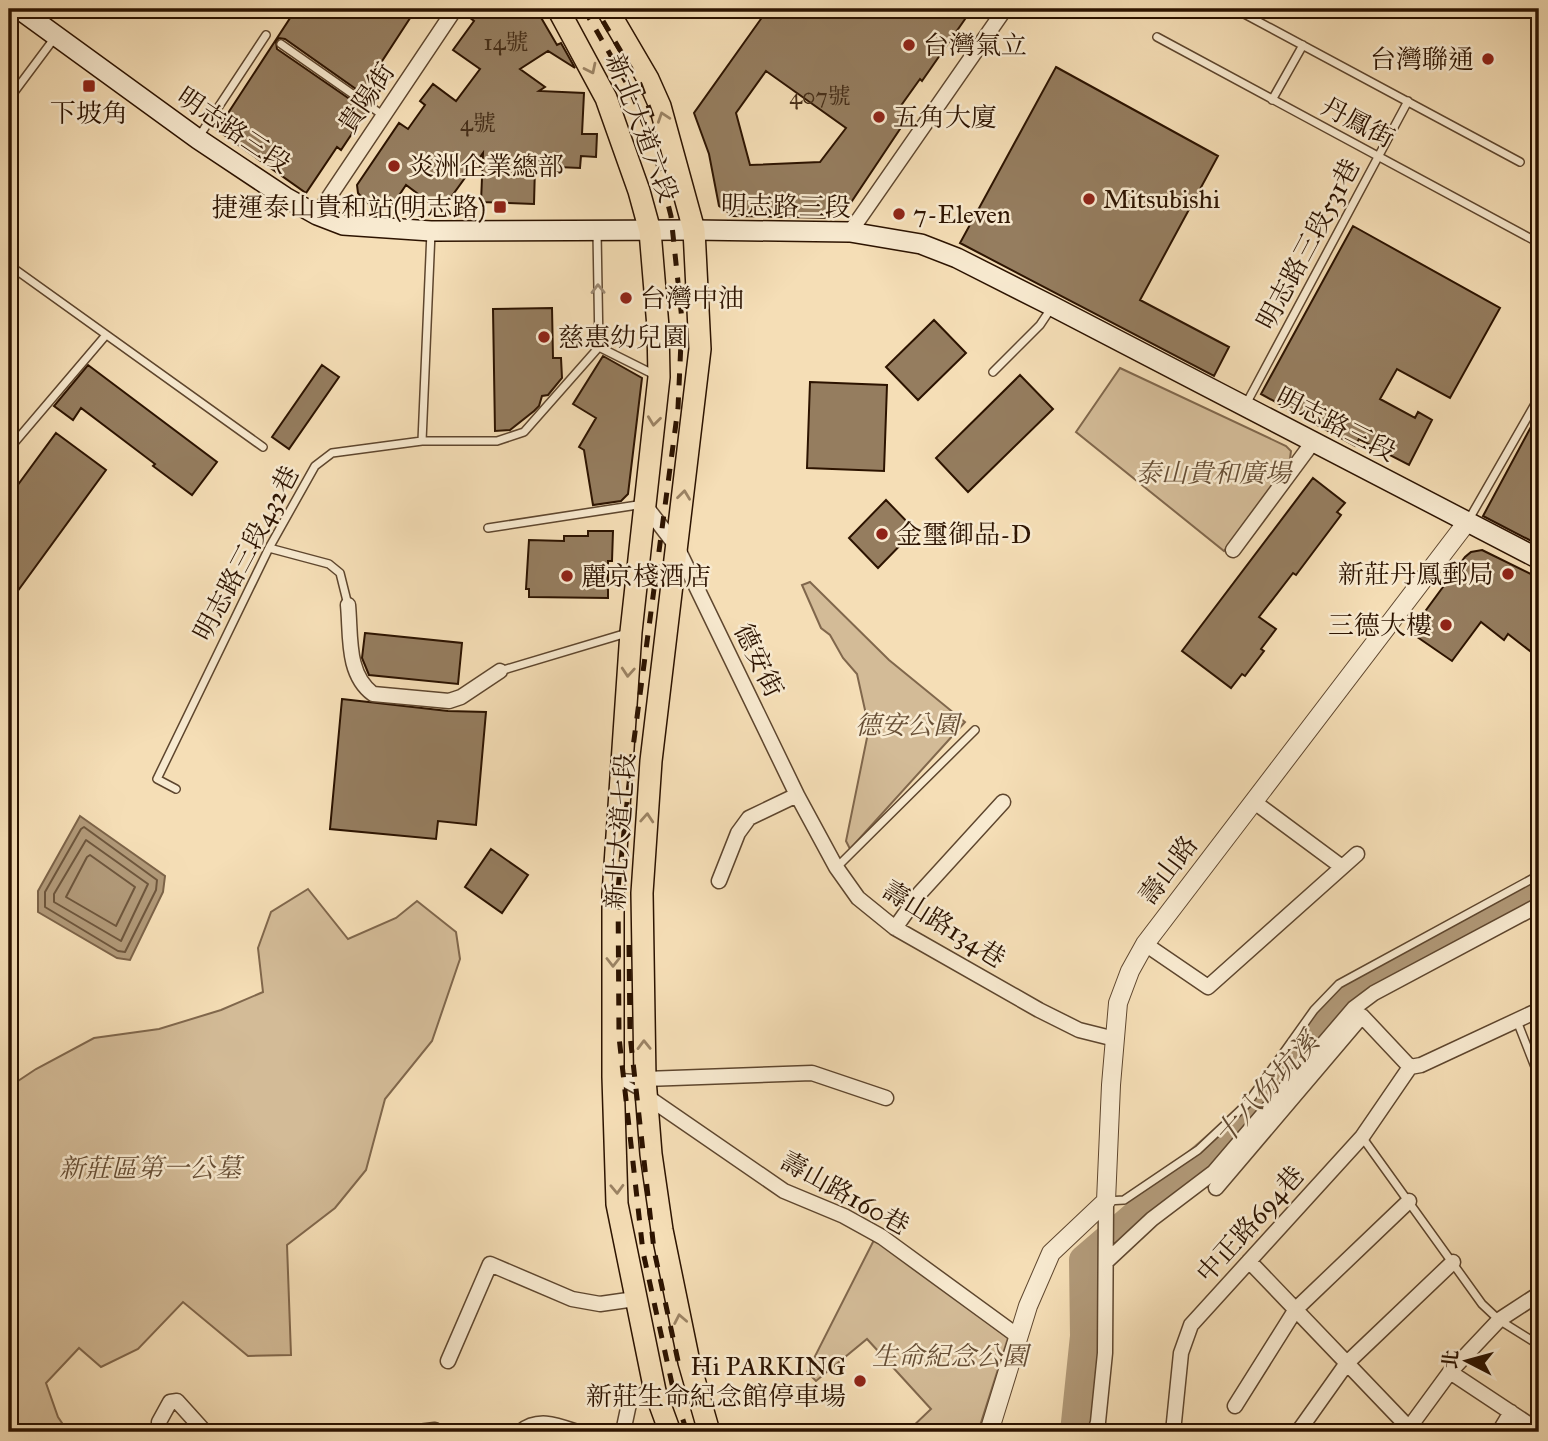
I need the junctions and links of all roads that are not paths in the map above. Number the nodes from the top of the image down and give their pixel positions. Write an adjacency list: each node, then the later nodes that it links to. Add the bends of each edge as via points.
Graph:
1 (19, 9): 7 (main road, 明志路三段)
2 (456, 9): 15 (street, 貴陽街)
3 (558, 9): 21 (main road, 新北大道六段, one-way to 21, via 606,98)
4 (607, 9): 20 (main road, 新北大道六段, one-way to 4, via 660,106)
5 (1005, 9): 24 (street)
6 (1235, 9): 11 (lane)
7 (56, 35): 12 (lane); 16 (main road, 明志路三段)
8 (266, 35): 16 (lane)
9 (1157, 37): 13 (lane, 丹鳳街)
10 (281, 44): 15 (lane)
11 (1303, 45): 13 (lane); 14 (lane)
12 (9, 99)
13 (1272, 100): 17 (lane, 丹鳳街)
14 (1408, 102): 17 (lane, 明志路三段531巷); 18 (lane)
15 (384, 116): 19 (street, 貴陽街)
16 (198, 139): 19 (main road, 明志路三段)
17 (1379, 157): 25 (lane, 丹鳳街); 33 (lane, 明志路三段531巷)
18 (1520, 162)
19 (317, 215): 22 (main road, 明志路三段, via 343,225)
20 (694, 230): 21 (main road, 明志路三段); 24 (main road, 明志路三段); 41 (main road, 新北大道七段, one-way to 20, via 699,349)
21 (650, 231): 23 (main road, 明志路三段); 31 (main road, 新北大道七段)
22 (431, 232): 23 (main road, 明志路三段); 34 (lane)
23 (597, 232): 29 (lane, one-way to 23)
24 (850, 232): 27 (main road, 明志路三段, via 921,244)
25 (1539, 243)
26 (9, 265): 28 (lane)
27 (1052, 306): 30 (lane, via 1040,325); 33 (main road, 明志路三段)
28 (106, 335): 36 (lane); 37 (lane)
29 (599, 347): 31 (lane); 34 (lane, 明志路三段432巷, via 524,432 497,441)
30 (993, 372)
31 (659, 377): 38 (main road, 新北大道七段, one-way to 38)
32 (1539, 397): 39 (lane, 壽山路)
33 (1245, 406): 35 (main road, 明志路三段)
34 (422, 441): 42 (lane, 明志路三段432巷, via 332,453 315,466)
35 (1313, 442): 39 (main road, 明志路三段); 43 (street)
36 (263, 447)
37 (9, 449)
38 (644, 504): 40 (lane); 41 (street, 德安街); 46 (main road, 新北大道七段)
39 (1467, 522): 44 (main road, 明志路三段); 51 (street, 壽山路)
40 (488, 528)
41 (677, 547): 50 (street, 德安街); 67 (main road, 新北大道七段, one-way to 41, via 642,893 651,761)
42 (269, 548): 45 (lane, via 329,564 340,573); 49 (lane, 明志路三段432巷, via 157,779)
43 (1233, 550)
44 (1539, 559)
45 (348, 605): 47 (street, via 354,667 373,694 449,701)
46 (631, 632): 47 (lane); 65 (main road, 新北大道七段, one-way to 65, via 613,894)
47 (500, 671)
48 (975, 730): 54 (lane)
49 (176, 789)
50 (797, 795): 54 (street, 壽山路134巷); 57 (street, via 749,818)
51 (1253, 801): 55 (street); 60 (street, 壽山路)
52 (1003, 802): 59 (street, via 920,893)
53 (1357, 854): 55 (street)
54 (836, 867): 59 (street, 壽山路134巷, via 858,898)
55 (1342, 867): 60 (street, via 1208,987)
56 (1539, 875): 72 (lane, via 1339,984 1314,1010 1247,1104 1198,1150 1124,1200)
57 (719, 881)
58 (1539, 905): 73 (street, via 1374,993 1354,1009 1214,1172 1152,1219)
59 (895, 928): 63 (street, 壽山路134巷, via 1039,1010 1079,1030)
60 (1144, 944): 63 (street, 壽山路, via 1118,1003)
61 (1539, 1010): 62 (street)
62 (1517, 1021): 64 (street); 66 (lane)
63 (1115, 1039): 72 (street, 壽山路)
64 (1410, 1067): 69 (street, 中正路694巷); 70 (street, 中正路694巷, via 1362,1016)
65 (613, 1077): 67 (lane); 67 (lane); 77 (main road, 新北大道七段, one-way to 77, via 617,1204)
66 (1539, 1077)
67 (645, 1088): 68 (street, via 812,1073); 80 (street, 壽山路160巷, via 784,1191 882,1237); 98 (main road, 新北大道七段, one-way to 67, via 689,1362 662,1230)
68 (886, 1098)
69 (1362, 1137): 71 (lane); 74 (street, 中正路694巷)
70 (1216, 1188)
71 (1409, 1201): 75 (lane); 78 (street)
72 (1106, 1206): 73 (street); 80 (street, via 1051,1253)
73 (1107, 1261): 100 (street, via 1105,1353)
74 (1249, 1261): 78 (street); 101 (street, 中正路694巷, via 1191,1325 1184,1340)
75 (1453, 1262): 79 (lane); 83 (street)
76 (1539, 1294): 79 (street)
77 (635, 1299): 82 (street, via 600,1304 572,1299 490,1264); 85 (main road, 新北大道七段)
78 (1296, 1309): 83 (street); 86 (street)
79 (1499, 1320): 81 (lane); 84 (street)
80 (1018, 1337): 99 (street)
81 (1539, 1345)
82 (448, 1361)
83 (1347, 1363): 89 (street); 102 (street)
84 (1450, 1372): 87 (street); 89 (street)
85 (655, 1391): 96 (street, via 630,1399); 97 (main road, 新北大道七段)
86 (1235, 1406)
87 (1511, 1412): 90 (street); 103 (street)
88 (159, 1422): 91 (street, via 170,1402 177,1401)
89 (1408, 1430)
90 (1539, 1431)
91 (205, 1432)
92 (418, 1432): 93 (street)
93 (438, 1432)
94 (520, 1432): 95 (street, via 528,1425 549,1423)
95 (577, 1432)
96 (623, 1432)
97 (670, 1432)
98 (709, 1432)
99 (989, 1432)
100 (1095, 1432)
101 (1173, 1432)
102 (1298, 1432)
103 (1499, 1432)

